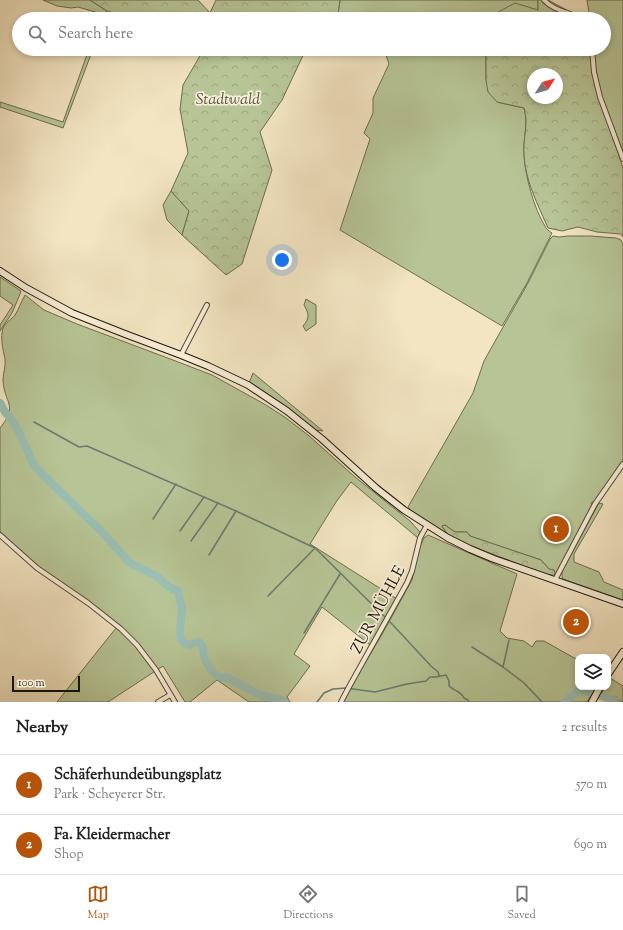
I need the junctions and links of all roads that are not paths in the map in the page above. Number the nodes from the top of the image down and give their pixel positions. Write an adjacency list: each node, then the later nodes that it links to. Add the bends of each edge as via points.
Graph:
1 (544, 0): 2 (street)
2 (563, 12)
3 (593, 56): 4 (street, via 600,97)
4 (623, 159)
5 (0, 270): 7 (main road, via 26,288 72,313)
6 (207, 305): 7 (street)
7 (181, 355): 9 (main road, via 248,385 287,411 376,488)
8 (623, 464): 11 (street, via 595,504)
9 (427, 525): 11 (main road, via 476,552); 19 (street, ZUR MÜHLE, via 420,538 410,577)
10 (0, 535): 16 (street, via 37,568 121,629 137,645)
11 (555, 580): 12 (main road)
12 (622, 605)
13 (623, 652): 14 (main road)
14 (611, 670)
15 (598, 690): 20 (main road)
16 (170, 694): 17 (street); 18 (street)
17 (158, 702)
18 (175, 702)
19 (341, 702)
20 (592, 702)

